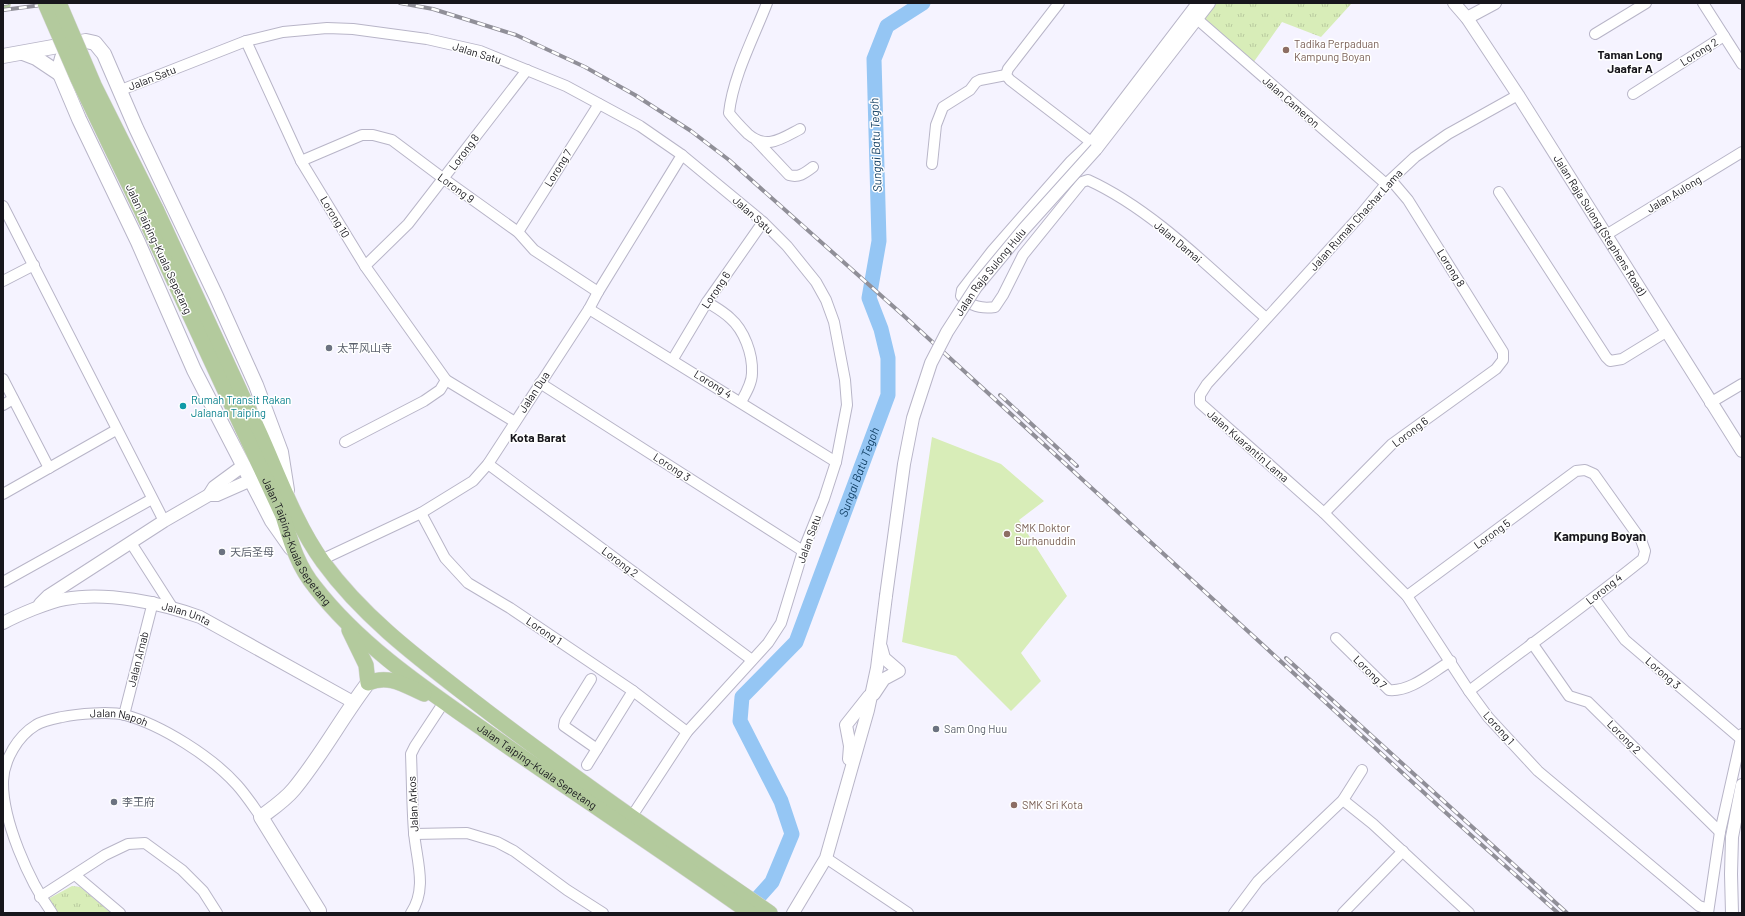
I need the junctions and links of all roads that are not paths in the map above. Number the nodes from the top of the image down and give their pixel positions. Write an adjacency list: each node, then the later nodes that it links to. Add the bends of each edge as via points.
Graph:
1 (45, 3): 39 (main road, Jalan Taiping-Kuala Sepetang, bridge, via 78,79)
2 (59, 3): 39 (main road, Jalan Taiping-Kuala Sepetang, bridge)
3 (767, 3): 28 (street, via 739,76 729,113 736,123)
4 (1059, 3): 21 (street)
5 (1197, 3): 29 (street)
6 (1209, 3): 12 (street, Jalan Raja Sulong Hulu)
7 (1454, 3): 11 (street, Jalan Raja Sulong (Stephens Road))
8 (1495, 3): 11 (street)
9 (1646, 3): 13 (street)
10 (1703, 3): 14 (street)
11 (1467, 18): 24 (street, Jalan Raja Sulong (Stephens Road))
12 (1197, 19): 29 (street, Jalan Raja Sulong Hulu); 36 (street, Jalan Cameron)
13 (1595, 34)
14 (1724, 36): 18 (street); 23 (street, Lorong 2)
15 (246, 41): 19 (street, Jalan Satu, via 283,32 327,28 368,31 428,39 480,51); 22 (street, Jalan Satu); 32 (street, Lorong 10)
16 (71, 44): 17 (main road); 20 (main road, via 62,57); 22 (main road, via 86,41 95,44 104,54)
17 (12, 55): 20 (main road, via 36,58)
18 (1742, 64)
19 (527, 70): 25 (street, Jalan Satu, via 566,86); 35 (street, Lorong 8)
20 (60, 74): 26 (main road)
21 (1006, 75): 29 (street); 33 (street, via 976,82 970,90 943,107 936,125)
22 (122, 94): 26 (main road, via 112,112 90,120); 74 (main road, via 256,385 281,452)
23 (1633, 94)
24 (1518, 95): 36 (street, Jalan Rumah Chachar Lama, via 1448,134 1415,157); 42 (street, Jalan Raja Sulong (Stephens Road))
25 (599, 104): 31 (street, Jalan Satu, via 640,126); 41 (street, Lorong 7)
26 (79, 119): 67 (main road, via 129,222 194,370)
27 (800, 129): 28 (street, via 780,140 766,143)
28 (756, 140): 34 (street, via 789,175 801,176)
29 (1093, 145): 49 (street, Jalan Damai, via 1071,161 992,251 962,290 965,300 983,309 995,307 1023,255 1082,182 1088,180 1141,211); 95 (street, Jalan Raja Sulong Hulu, bridge, via 976,287 947,332 931,363 913,418 904,464)
30 (1742, 153): 42 (street, Jalan Aulong)
31 (682, 155): 40 (street, Jalan Satu); 46 (street, Jalan Dua)
32 (301, 161): 35 (street, Lorong 9, via 362,134 373,135 392,140); 44 (street, Lorong 10)
33 (932, 164)
34 (813, 167)
35 (444, 179): 41 (street, Lorong 9); 44 (street, Lorong 8, via 408,224)
36 (1388, 182): 49 (street, Jalan Rumah Chachar Lama); 52 (street, Lorong 8, via 1408,200 1503,352)
37 (1499, 192): 50 (street, via 1610,361 1622,359)
38 (3, 206): 43 (street)
39 (149, 211): 74 (main road, Jalan Taiping-Kuala Sepetang, via 268,451); 80 (main road, Jalan Taiping-Kuala Sepetang, via 283,516)
40 (763, 222): 47 (street, Lorong 6); 65 (street, Jalan Satu, via 787,246 816,282 834,322 846,380 847,405)
41 (518, 232): 46 (street, Lorong 9, via 534,250)
42 (1606, 235): 50 (street, Jalan Raja Sulong (Stephens Road))
43 (34, 265): 45 (street); 62 (street)
44 (364, 266): 54 (street, Lorong 10)
45 (3, 281)
46 (598, 292): 48 (street, Jalan Dua)
47 (707, 302): 51 (street, Lorong 6); 58 (street, via 730,318 739,328 747,345 752,373 749,389)
48 (589, 309): 51 (street, Lorong 4); 55 (street, Jalan Dua)
49 (1266, 318): 76 (street, Jalan Kuarantin Lama, via 1207,384 1200,395 1200,403)
50 (1666, 332): 59 (street, Jalan Raja Sulong (Stephens Road))
51 (673, 359): 58 (street, Lorong 4)
52 (1503, 360): 76 (street, Lorong 6, via 1496,369 1392,444)
53 (3, 379): 57 (street)
54 (446, 380): 61 (street, Lorong 10); 63 (street, via 440,390 424,401)
55 (540, 383): 61 (street, Jalan Dua); 79 (street, Lorong 3)
56 (1742, 384): 59 (street)
57 (13, 399): 60 (street); 68 (street)
58 (741, 402): 65 (street, Lorong 4)
59 (1710, 403): 64 (street, Jalan Raja Sulong (Stephens Road))
60 (3, 405)
61 (515, 422): 66 (street, Jalan Dua)
62 (116, 430): 68 (street); 73 (street)
63 (345, 442)
64 (1742, 451)
65 (836, 462): 79 (street, Jalan Satu)
66 (488, 464): 75 (street, Jalan Dua, via 473,481); 97 (street, Lorong 2)
67 (244, 465): 70 (main road); 72 (street, via 214,487)
68 (49, 468): 71 (street)
69 (1576, 471): 84 (street, Lorong 5); 85 (street, Lorong 4, via 1585,470 1594,474 1641,540 1645,551 1643,559)
70 (251, 480): 72 (street); 80 (main road, via 272,521)
71 (3, 494)
72 (209, 495): 77 (street)
73 (152, 499): 77 (street); 83 (street)
74 (288, 502): 81 (main road, Jalan Taiping-Kuala Sepetang)
75 (421, 513): 81 (street, Jalan Dua); 102 (street, Lorong 1, via 445,558 468,582)
76 (1324, 513): 84 (street, Lorong 1)
77 (164, 521): 78 (street)
78 (131, 543): 82 (street); 88 (street)
79 (803, 551): 97 (street, Jalan Satu, via 781,623 768,643)
80 (294, 553): 91 (main road, Jalan Taiping-Kuala Sepetang, via 314,586)
81 (321, 560): 90 (main road, Jalan Taiping-Kuala Sepetang)
82 (82, 574): 86 (street); 89 (street, via 48,596)
83 (3, 582)
84 (1407, 596): 98 (street, Lorong 1)
85 (1594, 598): 96 (street, Lorong 4); 109 (street, Lorong 3, via 1625,640)
86 (65, 599): 87 (street, Jalan Unta, via 103,597); 89 (street, Jalan Unta)
87 (153, 602): 88 (street, Jalan Unta); 107 (street, Jalan Arnab)
88 (172, 607): 104 (street, Jalan Unta, via 200,617)
89 (37, 608): 92 (street, Jalan Unta)
90 (366, 613): 93 (main road, via 368,631); 116 (main road, Jalan Taiping-Kuala Sepetang, via 403,646 492,716 557,765)
91 (343, 621): 93 (main road, Jalan Taiping-Kuala Sepetang); 100 (main road, via 356,641 366,665)
92 (3, 624)
93 (358, 634): 105 (main road, Jalan Taiping-Kuala Sepetang)
94 (1336, 638): 98 (street, Lorong 7, via 1389,690 1401,691 1410,687)
95 (880, 641): 103 (street, Jalan Raja Sulong Hulu, via 877,668); 106 (street, via 884,658 899,670 884,679 876,690)
96 (1532, 643): 101 (street, Lorong 4); 119 (street, Lorong 2, via 1569,696 1588,702)
97 (752, 660): 108 (street, Jalan Satu)
98 (1451, 661): 101 (street, Lorong 1)
99 (591, 679): 110 (street, via 564,726)
100 (368, 683): 104 (main road); 105 (main road, via 378,678 387,678)
101 (1469, 691): 127 (street, Lorong 1, via 1488,717 1538,770)
102 (634, 692): 108 (street, Lorong 1); 110 (street)
103 (870, 694): 106 (street); 113 (street, via 846,725 850,746)
104 (353, 702): 117 (main road, via 293,790)
105 (444, 702): 120 (street, Jalan Arkos, via 411,754); 125 (main road, Jalan Taiping-Kuala Sepetang, via 575,795)
106 (868, 710): 113 (street)
107 (124, 715): 117 (street, Jalan Napoh, via 160,729 190,746 237,785); 118 (street, Jalan Napoh, via 72,715 37,724 23,735 8,761 3,780)
108 (687, 732): 116 (street, Jalan Satu)
109 (1741, 736): 119 (street)
110 (597, 749): 111 (street)
111 (587, 765)
112 (1362, 770): 115 (street)
113 (849, 774): 122 (street)
114 (1742, 785): 139 (street, via 1732,837)
115 (1343, 800): 121 (street); 137 (street, via 1258,881)
116 (632, 816): 125 (main road, Jalan Taiping-Kuala Sepetang)
117 (261, 817): 128 (main road, Jalan Napoh)
118 (7, 829): 124 (street, Jalan Napoh)
119 (1720, 832): 127 (street)
120 (414, 834): 132 (street, Jalan Arkos, via 420,874 419,892); 133 (street, via 467,833 497,842)
121 (1403, 851): 126 (street); 138 (street)
122 (826, 858): 135 (street); 136 (street)
123 (75, 875): 124 (street); 130 (street); 131 (street, via 105,855 128,844 145,843 182,870 203,891)
124 (40, 897): 129 (street, Jalan Napoh)
125 (746, 905): 134 (main road, Jalan Taiping-Kuala Sepetang)
126 (1462, 911)
127 (1708, 911)
128 (320, 912)
129 (52, 913)
130 (120, 913)
131 (217, 913)
132 (411, 913)
133 (603, 913)
134 (770, 913)
135 (793, 913)
136 (908, 913)
137 (1234, 913)
138 (1344, 913)
139 (1732, 913)

